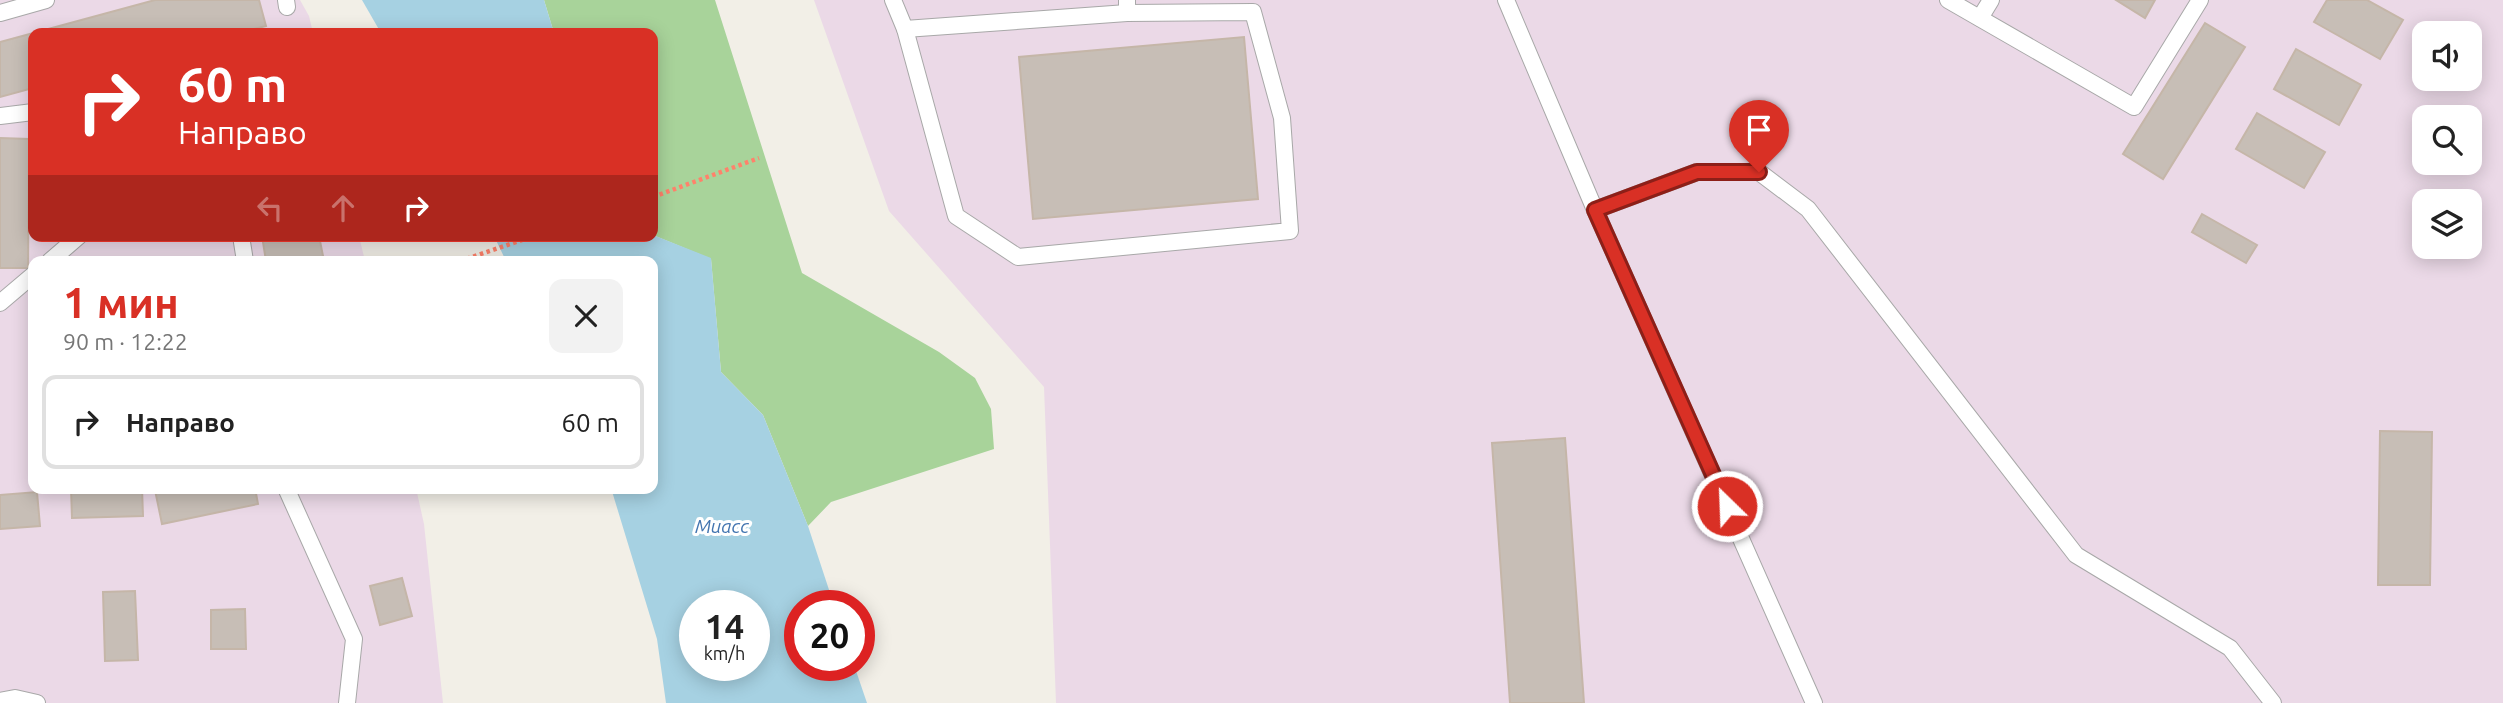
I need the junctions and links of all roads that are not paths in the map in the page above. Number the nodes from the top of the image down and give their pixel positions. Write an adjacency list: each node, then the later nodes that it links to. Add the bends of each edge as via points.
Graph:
1 (46, 0): 8 (lane)
2 (893, 0): 10 (lane)
3 (1506, 0): 13 (lane)
4 (1948, 0): 9 (lane)
5 (1991, 0): 9 (lane)
6 (2200, 0): 9 (lane, via 2134,107)
7 (1127, 7): 10 (lane); 10 (lane, via 1253,12 1282,118 1290,230 1018,257 956,216)
8 (0, 12)
9 (1980, 18)
10 (905, 29)
11 (28, 113): 12 (lane)
12 (0, 116)
13 (1595, 210): 22 (lane); 23 (lane, via 1697,172 1759,172 1808,209 2076,555 2230,648)
14 (72, 242): 15 (lane)
15 (56, 256)
16 (28, 279): 17 (lane)
17 (0, 303)
18 (289, 494): 21 (lane, via 354,639)
19 (10, 701): 20 (lane)
20 (37, 703)
21 (347, 703)
22 (1814, 703)
23 (2273, 703)

